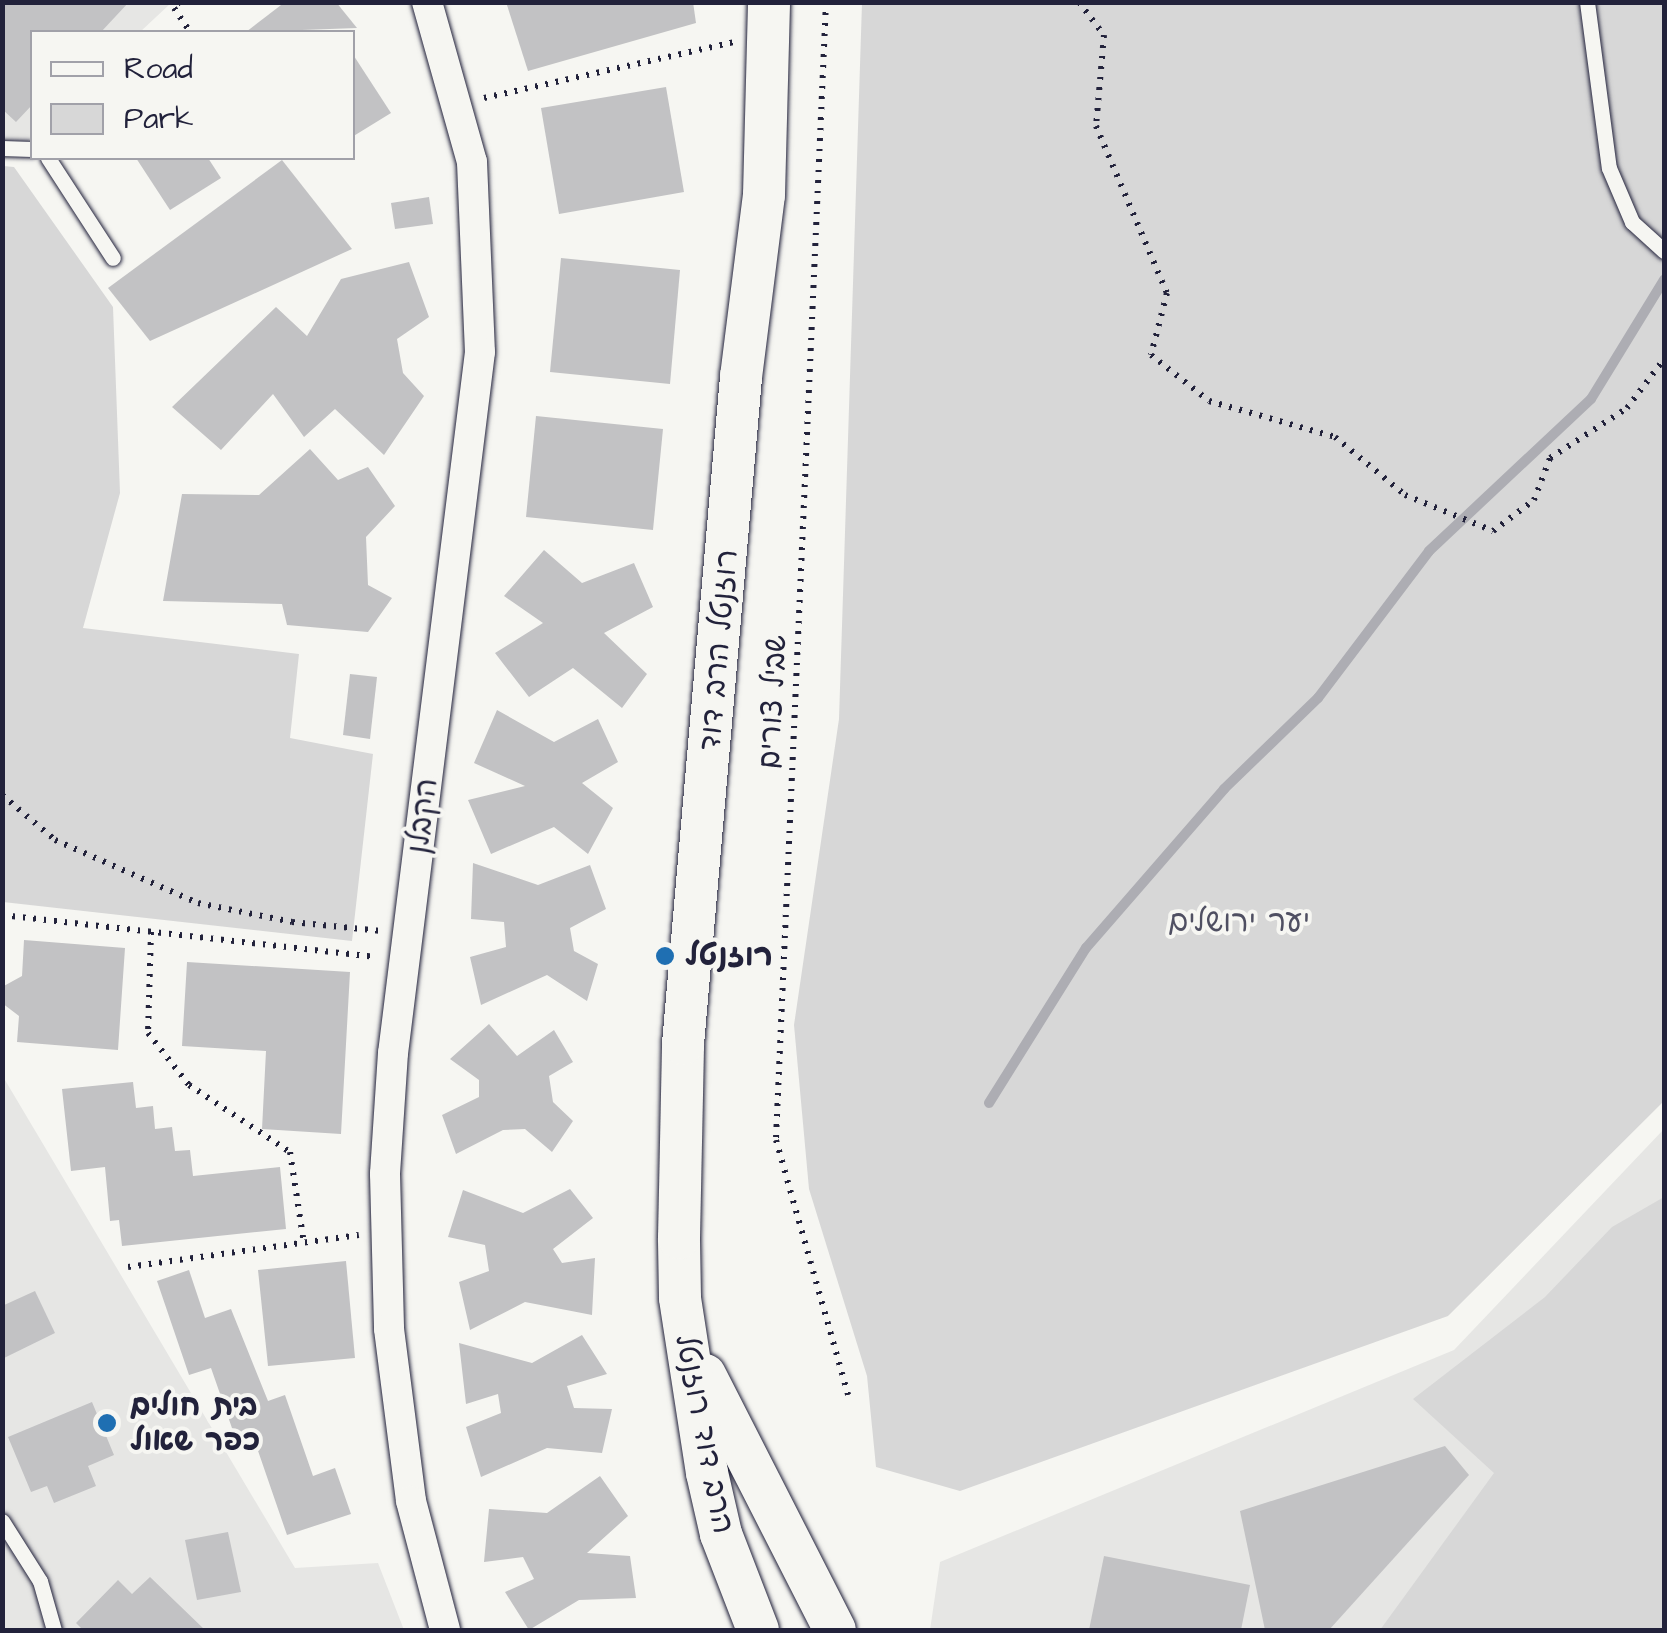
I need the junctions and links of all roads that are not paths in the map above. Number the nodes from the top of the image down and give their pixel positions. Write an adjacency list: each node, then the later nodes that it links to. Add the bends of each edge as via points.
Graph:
1 (428, 2): 12 (street, הקבלן, via 472,162 480,352 391,1087 386,1231 388,1329 411,1502)
2 (1587, 2): 7 (lane, via 1609,168 1632,222)
3 (769, 18): 9 (street, רוזנטל הרב דוד, via 764,195 741,378 683,1044)
4 (2, 148): 5 (lane)
5 (30, 149)
6 (49, 160): 8 (lane)
7 (1664, 251)
8 (113, 258)
9 (680, 1298): 13 (street, הרב דוד רוזנטל, via 692,1398 721,1534); 14 (street, הרב דוד רוזנטל, via 706,1380)
10 (2, 1521): 11 (lane, via 40,1580)
11 (54, 1630)
12 (445, 1630)
13 (758, 1630)
14 (835, 1630)

